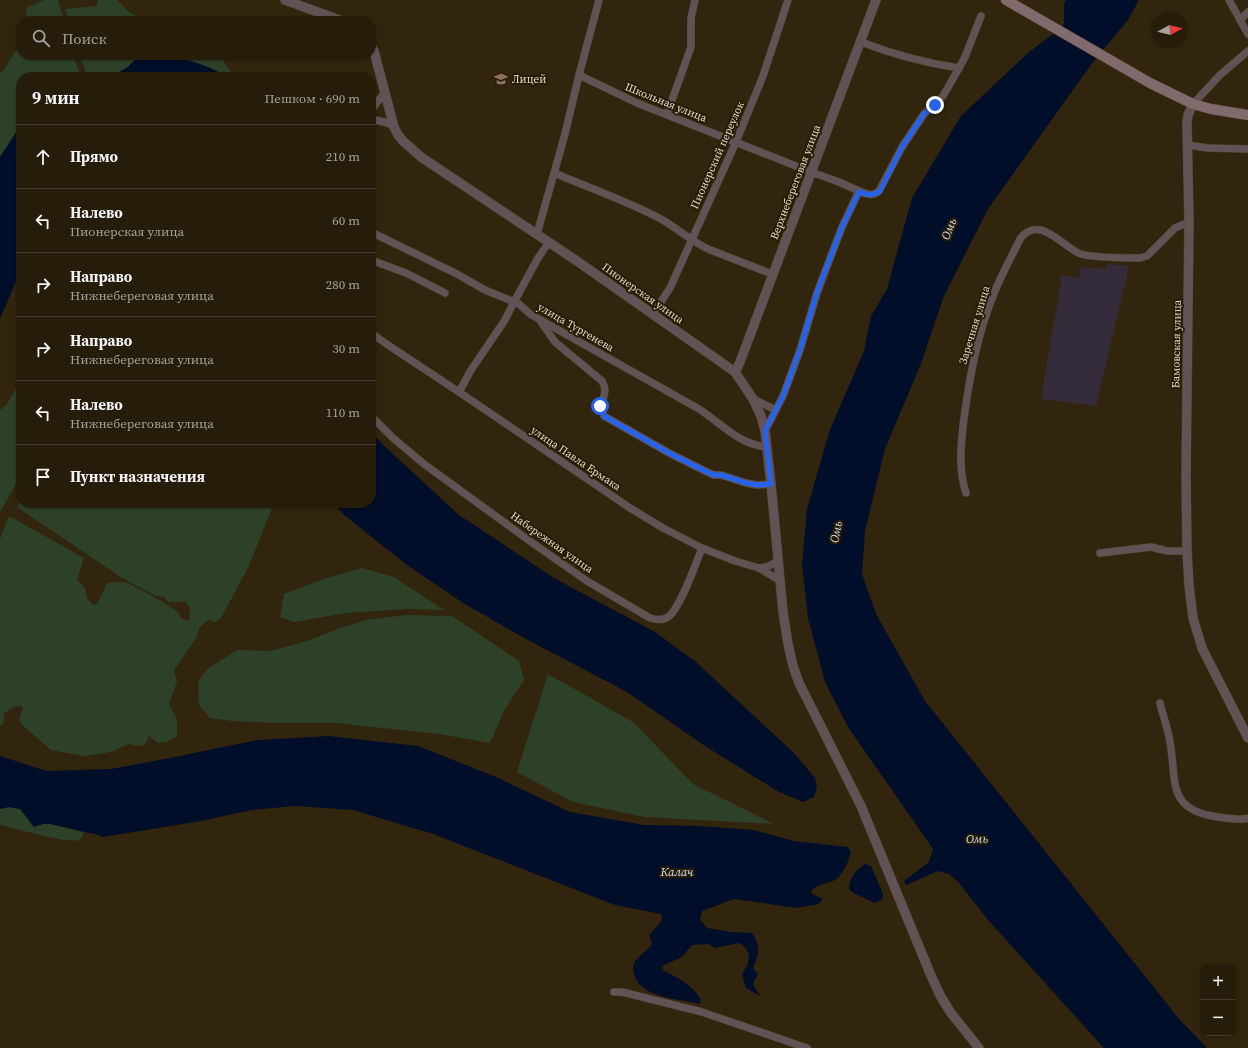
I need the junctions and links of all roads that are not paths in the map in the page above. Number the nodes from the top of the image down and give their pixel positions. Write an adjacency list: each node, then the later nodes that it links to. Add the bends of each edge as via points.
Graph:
1 (285, 0): 9 (street)
2 (599, 0): 17 (street)
3 (695, 0): 21 (street, via 691,18 691,47)
4 (788, 0): 25 (street, Пионерский переулок, via 763,76)
5 (876, 0): 13 (street, Верхнебереговая улица)
6 (1006, 0): 20 (main road, via 1150,83)
7 (1229, 0): 11 (street)
8 (1248, 12): 11 (street)
9 (328, 16)
10 (981, 16): 16 (street)
11 (1240, 20): 12 (street)
12 (1248, 34)
13 (861, 42): 16 (street, via 936,65); 28 (street, Верхнебереговая улица)
14 (1248, 51): 20 (street, via 1220,75)
15 (376, 58): 18 (street, Пионерская улица)
16 (959, 68): 30 (street, via 943,96 924,114 902,147 880,191 870,195)
17 (579, 75): 21 (street, Школьная улица, via 637,103); 29 (street)
18 (385, 92): 19 (street); 24 (street, Пионерская улица)
19 (376, 104)
20 (1193, 104): 22 (main road, via 1211,110); 26 (street, Бамовская улица, via 1187,123)
21 (667, 114): 25 (street, Школьная улица)
22 (1248, 115)
23 (376, 120): 24 (street)
24 (394, 127): 33 (street, Пионерская улица, via 403,142 422,157)
25 (736, 142): 28 (street, Школьная улица); 34 (street, Пионерский переулок)
26 (1188, 145): 27 (street); 31 (street, Бамовская улица)
27 (1248, 149)
28 (811, 172): 30 (street, Школьная улица); 37 (street, Верхнебереговая улица)
29 (554, 173): 33 (street); 34 (street, via 637,207)
30 (859, 192): 46 (street, via 842,227 817,292 800,350)
31 (1189, 222): 51 (street, Заречная улица, via 1175,228 1147,256 1140,258 1080,253 1054,235 1041,230 1026,232 1020,239 995,290 976,349 961,453); 53 (street, Бамовская улица)
32 (376, 234): 39 (street, улица Тургенева)
33 (537, 234): 35 (street, Пионерская улица)
34 (691, 239): 37 (street, via 708,249); 40 (street, Пионерский переулок, via 670,288)
35 (549, 242): 39 (street); 40 (street, Пионерская улица)
36 (376, 262): 38 (street, via 406,272)
37 (772, 274): 43 (street, Верхнебереговая улица)
38 (446, 293)
39 (514, 302): 41 (street, улица Тургенева); 44 (street)
40 (653, 314): 43 (street, Пионерская улица)
41 (540, 320): 49 (street, улица Тургенева, via 699,409 740,438); 50 (street, via 555,342 605,386 600,406 604,416 714,475 758,485)
42 (376, 337): 44 (street, улица Павла Ермака)
43 (735, 372): 45 (street, Пионерская улица)
44 (458, 392): 52 (street, улица Павла Ермака, via 630,508)
45 (753, 399): 46 (street); 48 (street, Пионерская улица)
46 (776, 410): 48 (street)
47 (376, 421): 52 (street, Набережная улица, via 424,464 534,544 587,581 650,618 666,618 676,608)
48 (765, 431): 49 (street, Пионерская улица)
49 (767, 447): 50 (street, Пионерская улица)
50 (771, 484): 55 (street, Пионерская улица)
51 (966, 494)
52 (702, 548): 56 (street, улица Павла Ермака)
53 (1187, 550): 54 (street, via 1167,551 1151,547); 59 (street, Бамовская улица, via 1193,618 1202,648)
54 (1100, 553)
55 (777, 561): 56 (street); 57 (street, Пионерская улица)
56 (759, 568): 57 (street, улица Павла Ермака)
57 (779, 580): 63 (street, Пионерская улица, via 788,644 799,683 861,806 941,997)
58 (1160, 703): 60 (street, via 1170,742 1177,791 1183,802 1187,807 1200,813)
59 (1247, 733)
60 (1248, 818)
61 (614, 992): 62 (street, via 702,1012)
62 (807, 1048)
63 (979, 1048)

